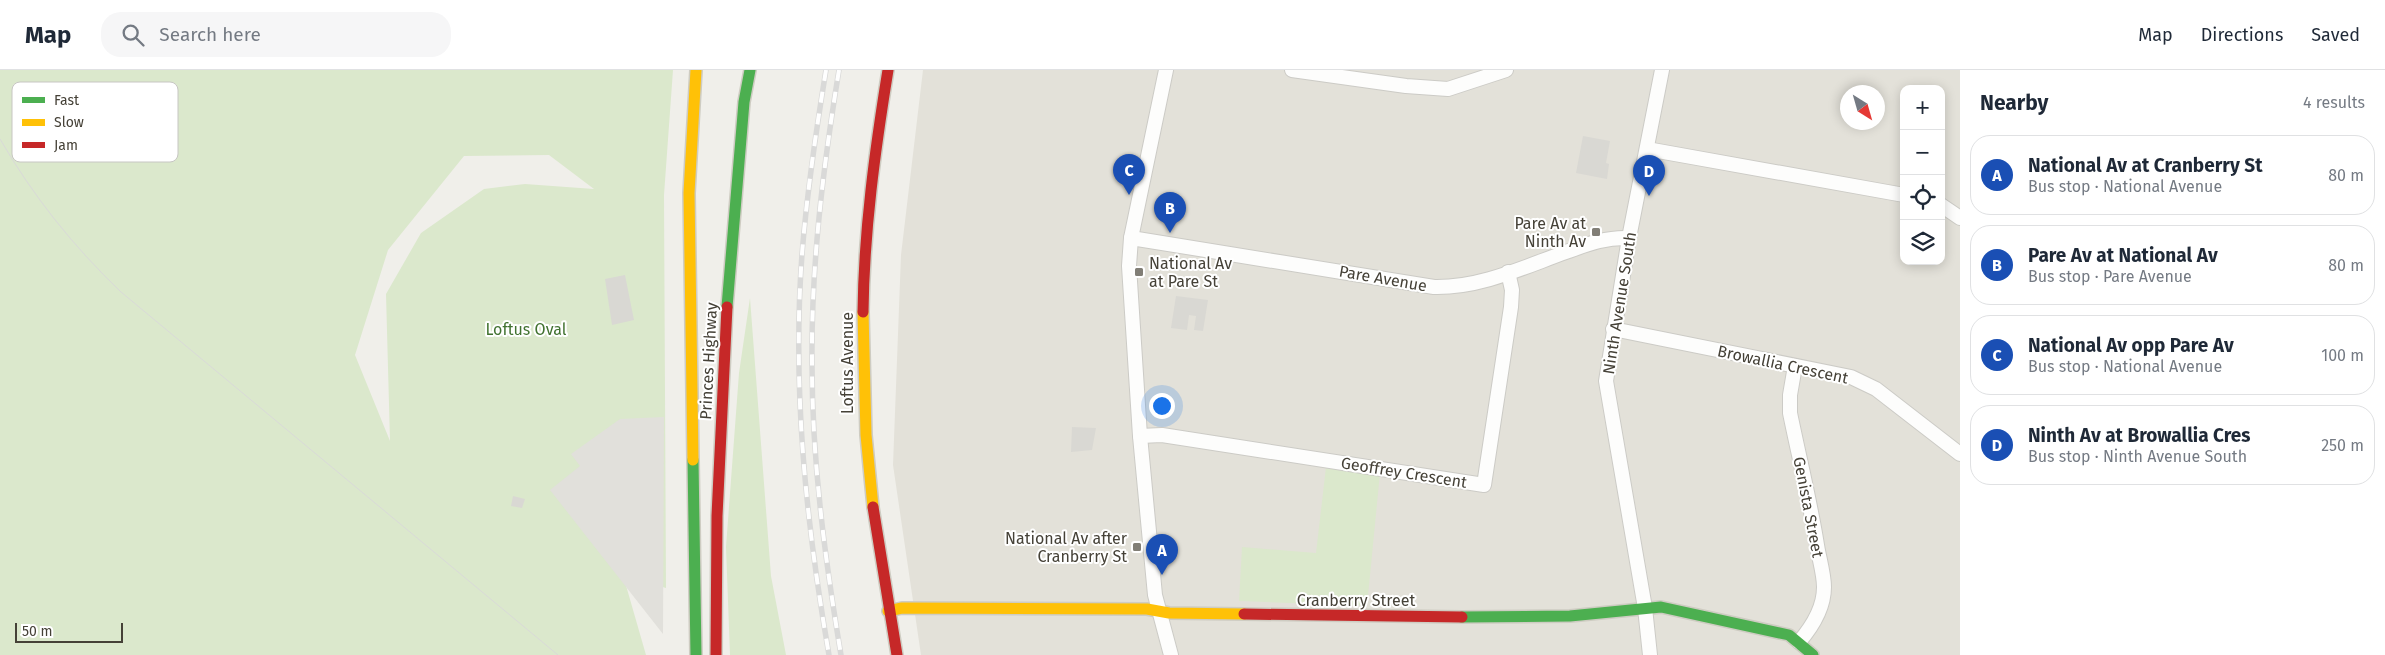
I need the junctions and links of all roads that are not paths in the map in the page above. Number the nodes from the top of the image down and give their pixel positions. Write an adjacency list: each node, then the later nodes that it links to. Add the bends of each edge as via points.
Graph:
1 (696, 70): 25 (main road, Princes Highway, via 689,202)
2 (743, 70): 9 (main road)
3 (750, 70): 9 (main road, Princes Highway)
4 (888, 70): 22 (main road, Loftus Avenue, via 865,234 862,382 874,530)
5 (1166, 70): 14 (street)
6 (1292, 70): 7 (street, via 1448,89)
7 (1506, 70)
8 (1662, 70): 10 (street, Ninth Avenue South)
9 (744, 102): 26 (main road, Princes Highway, via 727,302 718,466)
10 (1648, 149): 11 (street); 15 (street, Ninth Avenue South)
11 (1900, 194)
12 (1945, 208): 13 (street)
13 (1960, 218)
14 (1132, 238): 16 (street, Pare Avenue, via 1434,287 1456,287); 19 (street, via 1129,266)
15 (1629, 238): 16 (street, Pare Avenue, via 1605,238); 17 (street, Ninth Avenue South)
16 (1508, 272): 19 (street, Geoffrey Crescent, via 1511,307 1484,485 1162,435)
17 (1614, 329): 18 (street, Browallia Crescent); 21 (street, Ninth Avenue South, via 1606,381)
18 (1795, 366): 20 (street, Browallia Crescent, via 1864,381); 24 (street, Genista Street, via 1790,412 1824,586 1815,618)
19 (1140, 436): 23 (street)
20 (1960, 454)
21 (1644, 608): 23 (main road, Cranberry Street, via 1570,616 1501,617 1303,616 1169,613); 24 (main road, Cranberry Street, via 1679,609 1760,626 1789,635); 29 (street, Ninth Avenue South)
22 (888, 610): 23 (main road, Cranberry Street); 27 (main road, Loftus Avenue)
23 (1158, 610): 28 (street)
24 (1799, 642): 30 (main road, Cranberry Street)
25 (696, 655)
26 (716, 655)
27 (898, 655)
28 (1171, 655)
29 (1650, 655)
30 (1813, 655)

